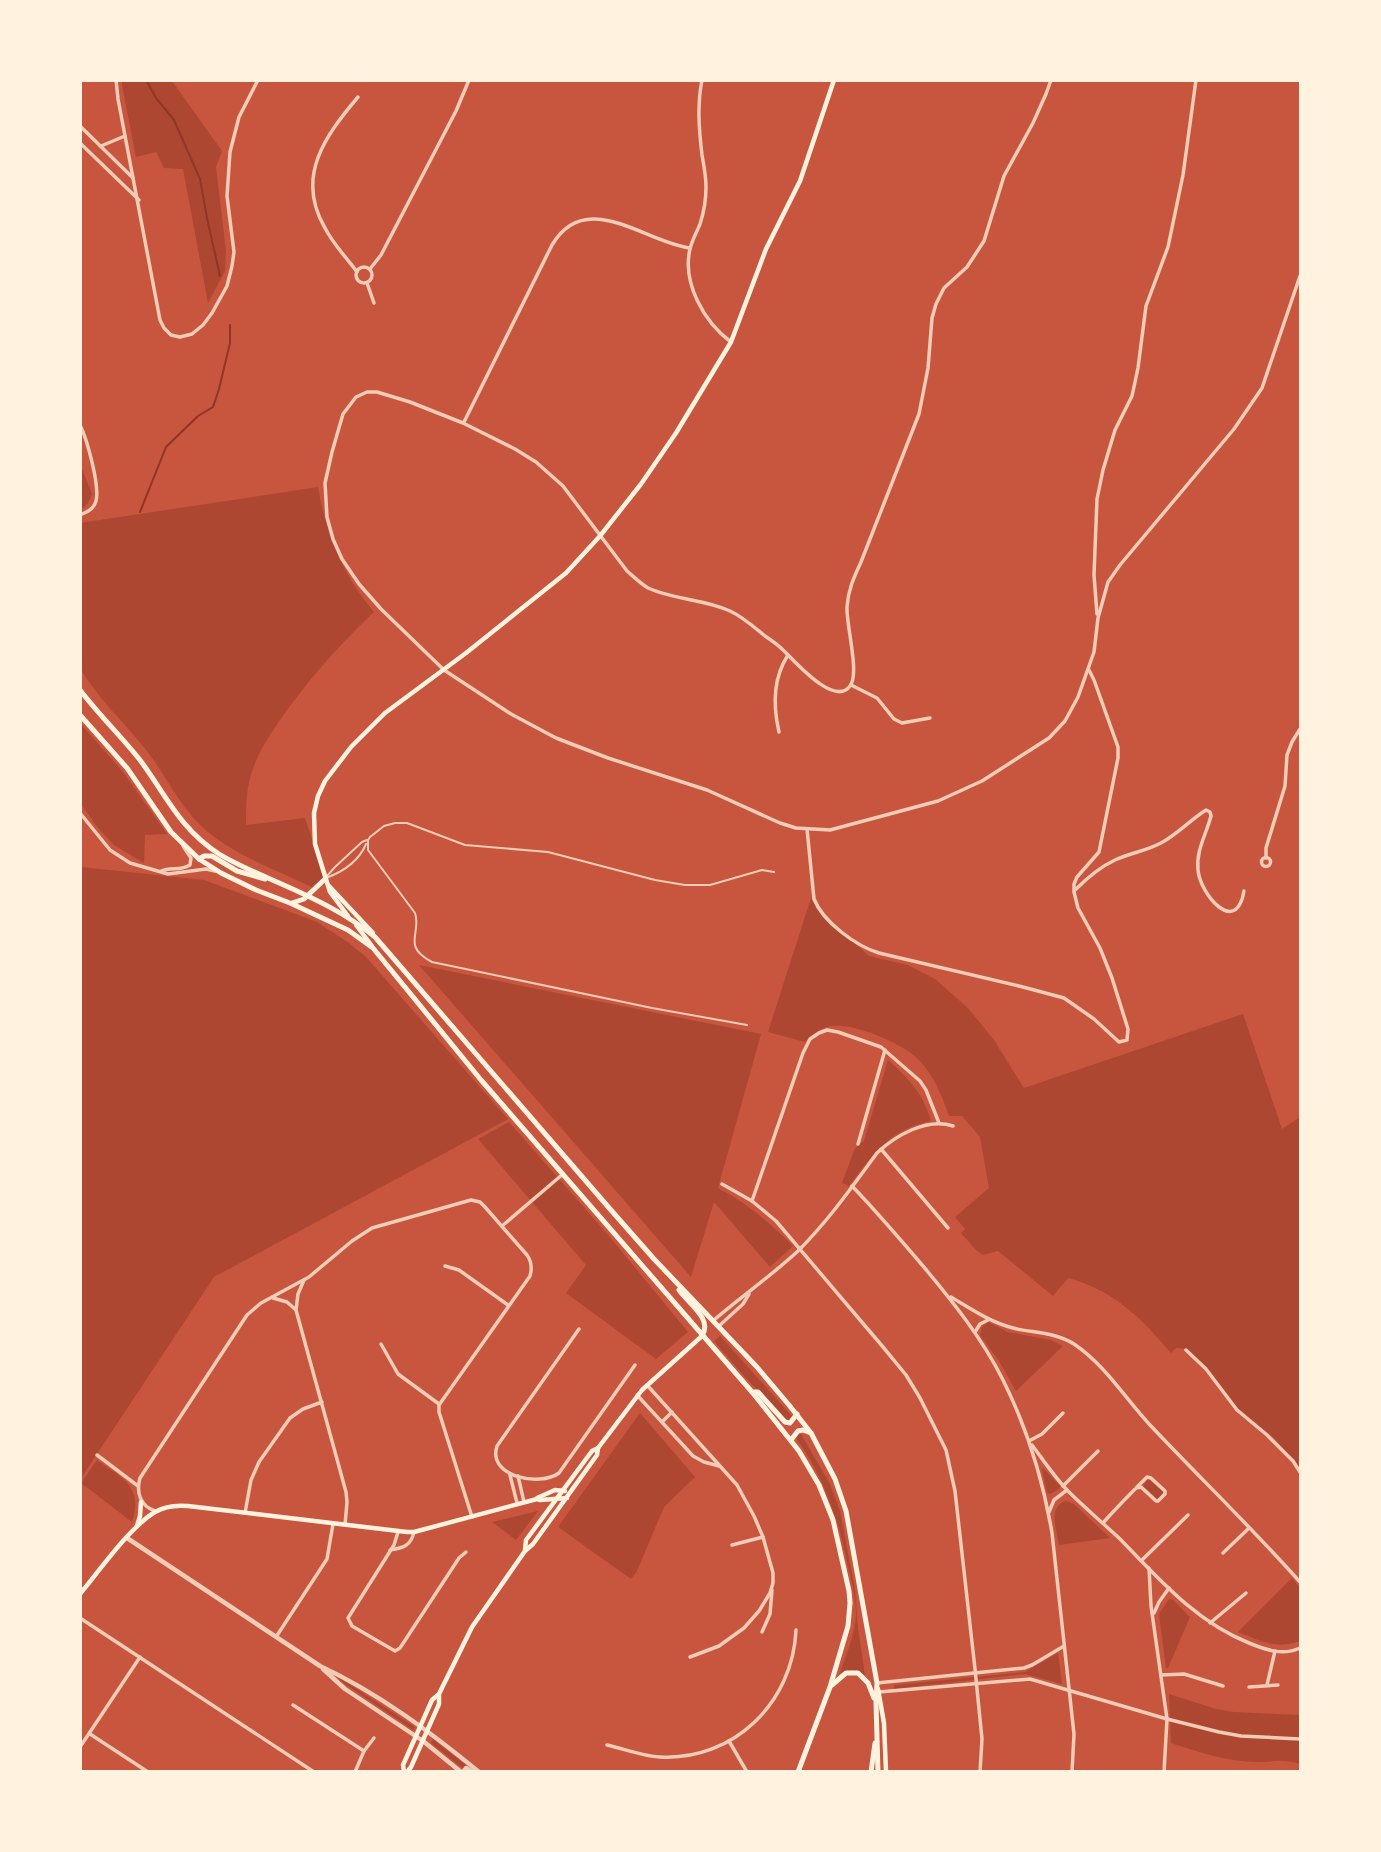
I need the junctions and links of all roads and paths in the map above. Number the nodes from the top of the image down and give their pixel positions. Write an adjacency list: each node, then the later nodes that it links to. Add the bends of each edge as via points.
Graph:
1 (117, 80): 10 (street)
2 (258, 80): 14 (street, via 239,117 230,152 226,187 233,244 231,273 212,313 188,336 171,335 162,324)
3 (469, 80): 16 (street, via 452,120)
4 (702, 80): 15 (street, via 699,117 706,196)
5 (834, 80): 21 (main road, via 804,171 766,249)
6 (1051, 80): 30 (street, via 1004,176 984,241 936,304 919,414 851,584 847,609 854,672)
7 (1195, 80): 26 (street, via 1168,247 1146,306 1132,396 1115,430 1097,499 1094,575)
8 (358, 97): 17 (street, via 324,142 313,186 320,219)
9 (80, 126): 12 (street)
10 (125, 136): 12 (street); 13 (street)
11 (80, 143): 14 (street)
12 (101, 146): 13 (street)
13 (134, 180): 14 (street)
14 (139, 200)
15 (690, 248): 21 (street, via 689,268 699,304 711,324); 22 (street, via 601,219 582,220 564,229)
16 (370, 269): 17 (street); 19 (street, via 372,278)
17 (356, 272): 19 (street, via 358,281)
18 (1300, 276): 26 (street, via 1262,388 1234,429 1112,575)
19 (367, 283): 20 (street)
20 (373, 303)
21 (731, 342): 25 (main road, via 659,459)
22 (463, 423): 25 (street, via 546,470); 28 (street, via 396,397 367,392 356,397 343,414 325,483 330,528 348,569 381,609)
23 (80, 425): 24 (street, via 97,496 92,508)
24 (80, 515)
25 (600, 536): 27 (street, via 627,571 648,588 732,612); 28 (main road, via 566,573)
26 (1098, 618): 29 (street)
27 (788, 655): 30 (street, via 824,687 838,692); 35 (street, via 776,689 774,712)
28 (444, 670): 37 (street, via 556,738 707,790 788,826); 46 (main road, via 373,723 325,781 313,827)
29 (1089, 670): 37 (street, via 1058,730 969,788 830,830); 50 (street, via 1118,758 1099,852 1077,877)
30 (851, 685): 33 (street, via 877,698 902,723)
31 (80, 691): 47 (main road, via 131,748 174,812 199,839 227,859)
32 (80, 715): 39 (main road, via 127,768)
33 (930, 718)
34 (1300, 729): 40 (street, via 1287,755 1285,786)
35 (779, 732)
36 (80, 813): 43 (street, via 110,849 130,863)
37 (807, 829): 50 (street, via 818,909 866,949 1064,998 1119,1042 1126,1040 1128,1029 1112,978)
38 (368, 840): 44 (lane, via 384,827 407,823 465,845 548,852 685,886 710,885 762,870); 46 (lane); 46 (lane, via 363,853); 56 (lane, via 368,850 415,913 415,944 432,962)
39 (180, 841): 41 (main road); 42 (street, via 191,860)
40 (1266, 858)
41 (199, 859): 42 (street); 45 (main road); 47 (main road, via 209,855 247,875)
42 (183, 869): 43 (street)
43 (161, 871): 45 (street)
44 (774, 872)
45 (221, 873): 52 (main road)
46 (326, 878): 48 (main road); 51 (main road)
47 (275, 881): 51 (main road)
48 (328, 885): 53 (main road); 54 (main road)
49 (1244, 891): 50 (street, via 1240,906 1230,912 1201,884 1198,853 1211,816 1206,810 1161,843 1114,860)
50 (1074, 892)
51 (308, 895): 52 (main road); 53 (main road)
52 (290, 903): 55 (main road, via 348,930)
53 (350, 918): 54 (main road); 55 (main road)
54 (375, 937): 70 (main road)
55 (373, 948): 62 (main road)
56 (747, 1026)
57 (885, 1050): 58 (street, via 920,1081); 60 (street); 65 (street, via 832,1030 810,1040)
58 (939, 1123): 59 (street); 61 (street, via 904,1133)
59 (953, 1126)
60 (858, 1144)
61 (881, 1149): 64 (street); 67 (street)
62 (563, 1174): 66 (street); 80 (main road)
63 (722, 1184): 65 (street)
64 (852, 1186): 68 (street); 72 (street)
65 (752, 1200): 68 (street)
66 (502, 1226): 71 (street, via 485,1207 466,1200 372,1228); 74 (street, via 531,1265 530,1276)
67 (948, 1228)
68 (799, 1249): 77 (street, via 743,1304); 156 (street, via 906,1375 946,1450 955,1490)
69 (444, 1266): 74 (street, via 459,1270)
70 (668, 1274): 77 (main road); 80 (main road, via 705,1320)
71 (304, 1280): 73 (street); 75 (street)
72 (947, 1294): 76 (street); 79 (street)
73 (271, 1298): 75 (street); 105 (street, via 247,1315)
74 (509, 1305): 88 (street)
75 (296, 1310): 87 (street)
76 (990, 1319): 79 (street); 127 (street, via 1059,1336 1082,1350)
77 (716, 1323): 91 (main road)
78 (579, 1329): 103 (street, via 497,1446 495,1455)
79 (975, 1332): 95 (street, via 1002,1378)
80 (702, 1336): 84 (main road); 85 (main road)
81 (381, 1344): 88 (street, via 398,1374)
82 (1186, 1350): 102 (street, via 1237,1410)
83 (635, 1365): 104 (street, via 559,1473 543,1479)
84 (647, 1385): 86 (main road); 89 (street)
85 (752, 1392): 91 (main road, via 758,1392 785,1422 792,1422); 94 (main road)
86 (637, 1395): 92 (street); 96 (main road)
87 (322, 1402): 118 (street, via 284,1425 252,1474); 125 (street, via 347,1496)
88 (439, 1405): 122 (street)
89 (672, 1412): 92 (street); 100 (street)
90 (1063, 1413): 95 (street)
91 (797, 1414): 93 (main road)
92 (662, 1422): 100 (street, via 693,1456)
93 (811, 1433): 94 (main road, via 798,1431); 158 (main road, via 846,1511)
94 (791, 1440): 163 (main road, via 827,1505 849,1591 848,1626)
95 (1029, 1441): 99 (street); 101 (street)
96 (598, 1448): 108 (main road); 110 (main road)
97 (1098, 1451): 106 (street)
98 (97, 1455): 105 (street)
99 (1046, 1465): 101 (street); 106 (street)
100 (721, 1467): 130 (street, via 743,1495)
101 (1037, 1469): 109 (street)
102 (1300, 1472)
103 (510, 1474): 104 (street); 116 (street)
104 (518, 1476): 115 (street)
105 (138, 1486): 114 (street)
106 (1065, 1488): 113 (street); 123 (street)
107 (1136, 1488): 107 (street, via 1156,1501 1165,1494 1147,1477); 123 (street)
108 (563, 1490): 110 (main road); 111 (main road); 112 (main road)
109 (1044, 1495): 113 (street); 119 (street)
110 (568, 1496): 111 (main road); 134 (main road)
111 (557, 1498): 112 (main road); 120 (main road)
112 (535, 1499): 115 (main road); 120 (main road)
113 (1054, 1500): 119 (street)
114 (141, 1502): 117 (street); 126 (main road)
115 (524, 1502): 116 (main road)
116 (517, 1503): 122 (main road)
117 (157, 1511): 118 (main road, via 182,1506); 126 (main road)
118 (245, 1513): 124 (main road)
119 (1048, 1513): 150 (street)
120 (545, 1514): 134 (main road, via 526,1540)
121 (1188, 1515): 137 (street)
122 (472, 1517): 129 (main road)
123 (1103, 1523): 137 (street)
124 (332, 1524): 125 (main road); 149 (street, via 327,1559)
125 (345, 1525): 128 (main road)
126 (136, 1527): 131 (main road)
127 (1250, 1528): 136 (street); 139 (street)
128 (397, 1532): 129 (main road); 133 (street)
129 (414, 1532): 133 (street, via 409,1544)
130 (763, 1537): 132 (street); 140 (street, via 773,1573)
131 (127, 1538): 143 (main road); 149 (street)
132 (732, 1545)
133 (390, 1550): 135 (street, via 348,1618 352,1626 395,1651)
134 (525, 1550): 167 (main road, via 471,1627)
135 (466, 1552)
136 (1223, 1553)
137 (1141, 1560): 138 (street)
138 (1149, 1568): 141 (street); 144 (street)
139 (1300, 1582)
140 (772, 1588): 148 (street, via 772,1608); 154 (street, via 759,1611 736,1634)
141 (1169, 1588): 144 (street); 146 (street)
142 (1246, 1593): 146 (street)
143 (80, 1594)
144 (1153, 1615): 157 (street)
145 (80, 1618): 153 (street)
146 (1210, 1623): 152 (street)
147 (796, 1630): 179 (street, via 785,1682 754,1723)
148 (762, 1632)
149 (276, 1637): 155 (street)
150 (1064, 1646): 156 (street, via 1024,1668); 165 (street)
151 (1300, 1648): 152 (street)
152 (1275, 1651): 160 (street)
153 (140, 1657): 174 (street); 184 (street)
154 (690, 1657)
155 (320, 1666): 171 (street); 175 (street, via 345,1689)
156 (975, 1673): 158 (street); 159 (street)
157 (1160, 1675): 162 (street, via 1181,1673); 170 (street)
158 (877, 1683): 166 (main road); 168 (main road)
159 (976, 1684): 165 (street, via 1030,1679); 166 (street); 195 (street, via 982,1740)
160 (1267, 1685): 161 (street); 164 (street)
161 (1278, 1685)
162 (1223, 1686)
163 (830, 1687): 168 (main road, via 846,1673 858,1673); 191 (main road)
164 (1249, 1687)
165 (1069, 1691): 170 (street); 196 (street)
166 (879, 1692): 194 (main road)
167 (439, 1694): 171 (main road); 173 (main road)
168 (876, 1703): 172 (main road)
169 (293, 1704): 182 (street)
170 (1167, 1719): 177 (street, via 1241,1736); 197 (street)
171 (421, 1725): 173 (street); 175 (main road)
172 (877, 1729): 192 (main road); 193 (main road)
173 (428, 1730): 178 (main road); 189 (street)
174 (90, 1734): 181 (street); 183 (street)
175 (416, 1737): 178 (street); 186 (main road, via 403,1765)
176 (374, 1738): 182 (street)
177 (1300, 1739)
178 (423, 1741): 186 (main road); 187 (street)
179 (729, 1741): 180 (street, via 699,1753 669,1757); 190 (street)
180 (607, 1745)
181 (80, 1748)
182 (364, 1751): 185 (street)
183 (148, 1772)
184 (314, 1772)
185 (355, 1772)
186 (406, 1772)
187 (462, 1772): 188 (street, via 466,1768)
188 (473, 1772)
189 (479, 1772)
190 (747, 1772)
191 (798, 1772)
192 (871, 1772)
193 (878, 1772)
194 (886, 1772)
195 (979, 1772)
196 (1072, 1772)
197 (1164, 1772)

